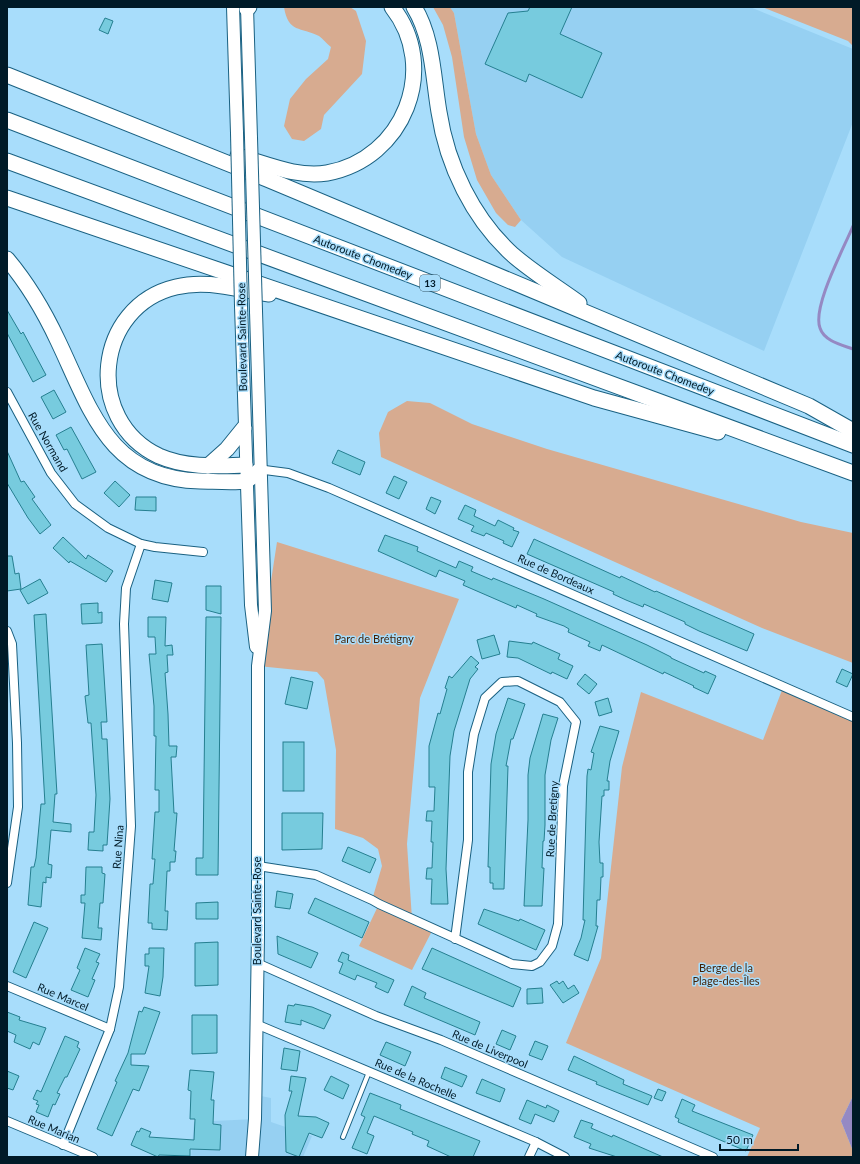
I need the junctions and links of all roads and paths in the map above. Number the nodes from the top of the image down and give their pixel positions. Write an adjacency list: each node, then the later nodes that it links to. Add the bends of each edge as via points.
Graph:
1 (233, 7): 14 (street, Boulevard Sainte-Rose, bridge)
2 (392, 7): 7 (highway, via 403,24 410,43 414,65 413,86 406,109 396,128 381,145 362,159 329,173 309,174 288,171)
3 (414, 7): 12 (highway, via 422,22 428,44 445,143 456,173 471,202 492,232 512,254)
4 (248, 8): 20 (street, Boulevard Sainte-Rose, bridge)
5 (7, 75): 7 (highway)
6 (7, 120): 16 (highway, Autoroute Chomedey / 13)
7 (171, 139): 12 (highway)
8 (7, 160): 17 (highway)
9 (7, 198): 11 (highway)
10 (7, 259): 22 (highway, via 36,298 93,414 105,435 119,451 140,466 170,478 189,481)
11 (304, 298): 17 (highway, via 594,398); 19 (highway, via 218,285 178,286 145,301 118,332 110,354 108,379 113,405 125,428 137,442 158,455 174,462)
12 (603, 320): 15 (highway, via 809,406)
13 (7, 392): 23 (street, Rue Normand, via 51,473 75,504 108,528)
14 (244, 428): 18 (street, Boulevard Sainte-Rose); 19 (highway, via 227,449)
15 (853, 431)
16 (853, 445)
17 (827, 463): 21 (highway)
18 (245, 465): 19 (highway); 20 (street, Rue de Bordeaux); 22 (street, Boulevard Sainte-Rose)
19 (208, 466)
20 (260, 470): 22 (highway); 26 (street, Boulevard Sainte-Rose, via 265,611); 27 (street, Rue de Bordeaux, via 288,473 343,494)
21 (853, 473)
22 (246, 481): 26 (street, Boulevard Sainte-Rose, via 251,604)
23 (141, 544): 24 (street, Rue Normand); 34 (street, Rue Nina, via 126,588 124,624 131,826 119,987)
24 (203, 552)
25 (7, 631): 29 (street, via 12,644 18,799)
26 (258, 666): 28 (street, Boulevard Sainte-Rose)
27 (853, 717)
28 (258, 866): 30 (street, Rue de Bretigny, via 316,875); 31 (street, Boulevard Sainte-Rose)
29 (7, 883)
30 (455, 939): 30 (street, Rue de Bretigny, via 512,964 532,966 540,962 552,946 558,924 563,786 576,722 560,702 518,681 502,682 485,698 474,734 468,772 468,840)
31 (257, 963): 33 (street, Boulevard Sainte-Rose); 44 (street, Rue de Liverpool, via 376,1016 441,1040)
32 (7, 986): 34 (street, Rue Marcel)
33 (256, 1024): 35 (street, Rue de la Rochelle); 41 (street, Boulevard Sainte-Rose)
34 (110, 1029): 39 (street, Rue Nina)
35 (369, 1071): 37 (lane); 38 (street, Rue de la Rochelle)
36 (7, 1121): 39 (street, Rue Marian)
37 (343, 1136)
38 (536, 1142): 42 (street); 43 (street, Rue de la Rochelle)
39 (63, 1145): 40 (street, Rue Marian)
40 (93, 1157)
41 (252, 1157)
42 (529, 1157)
43 (565, 1157)
44 (713, 1157)

